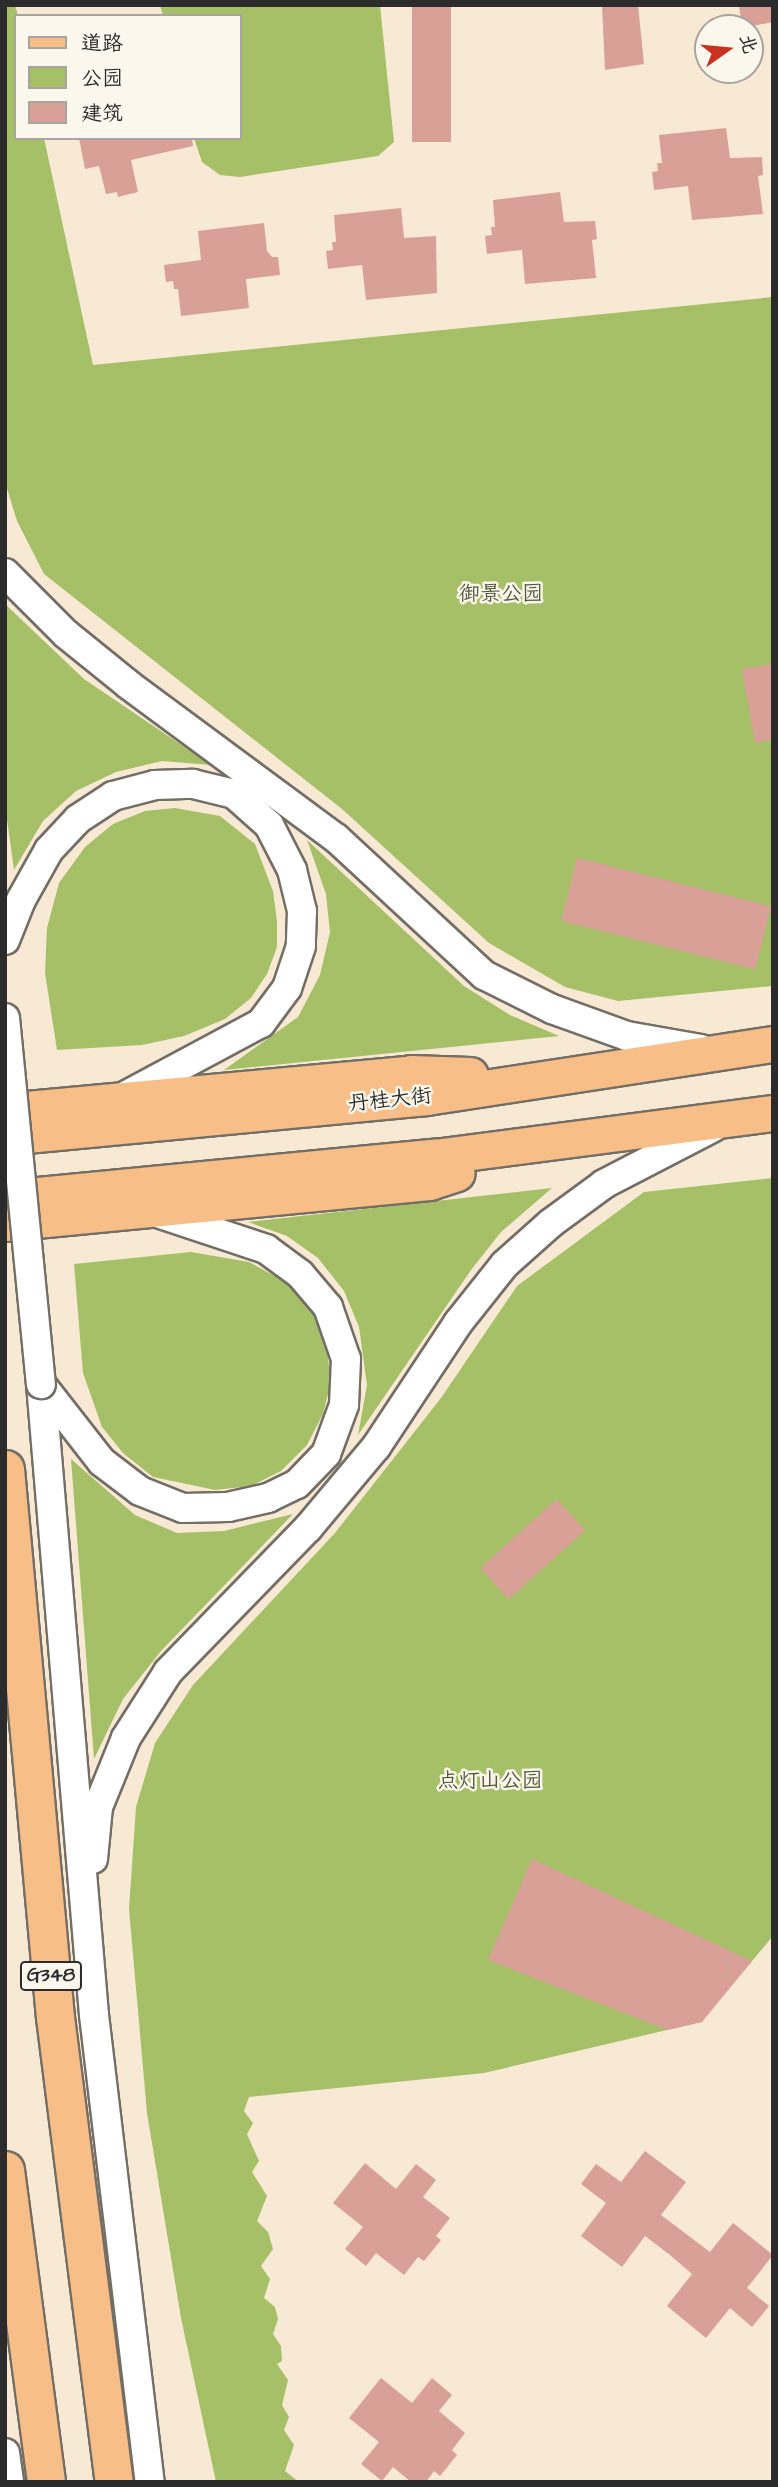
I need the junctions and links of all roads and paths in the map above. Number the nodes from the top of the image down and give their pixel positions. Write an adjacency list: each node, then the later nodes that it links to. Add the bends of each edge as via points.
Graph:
1 (5, 573): 5 (street, via 66,635 336,838 484,975 552,1009 627,1036)
2 (5, 940): 7 (street, via 49,850 78,819 113,796 155,785 192,785 234,794 269,825 292,870 302,911 301,946 287,988 261,1023)
3 (5, 1018): 16 (street, bridge)
4 (773, 1044): 5 (main road, 丹桂大街)
5 (718, 1052): 6 (main road, 丹桂大街)
6 (540, 1079): 7 (main road, via 411,1073); 11 (main road, 丹桂大街, via 426,1097)
7 (116, 1101): 8 (main road)
8 (5, 1111)
9 (773, 1113): 10 (main road)
10 (736, 1117): 12 (main road); 18 (street, via 604,1184 505,1264 458,1323 376,1447 308,1528 168,1672 126,1738 98,1807)
11 (5, 1137)
12 (555, 1141): 13 (main road); 14 (main road, via 429,1182)
13 (5, 1198)
14 (145, 1209): 15 (main road); 16 (street, via 266,1249 300,1274 328,1307 346,1359 344,1405 326,1454 297,1484 268,1498 228,1507 183,1508 140,1492 102,1462)
15 (5, 1223)
16 (41, 1384): 18 (street)
17 (5, 1469): 24 (highway, G348, via 55,2017)
18 (86, 1924): 20 (street)
19 (5, 2170): 23 (highway)
20 (128, 2275): 25 (street); 26 (street)
21 (5, 2453): 22 (street)
22 (9, 2482)
23 (46, 2482)
24 (114, 2482)
25 (134, 2482)
26 (150, 2482)

